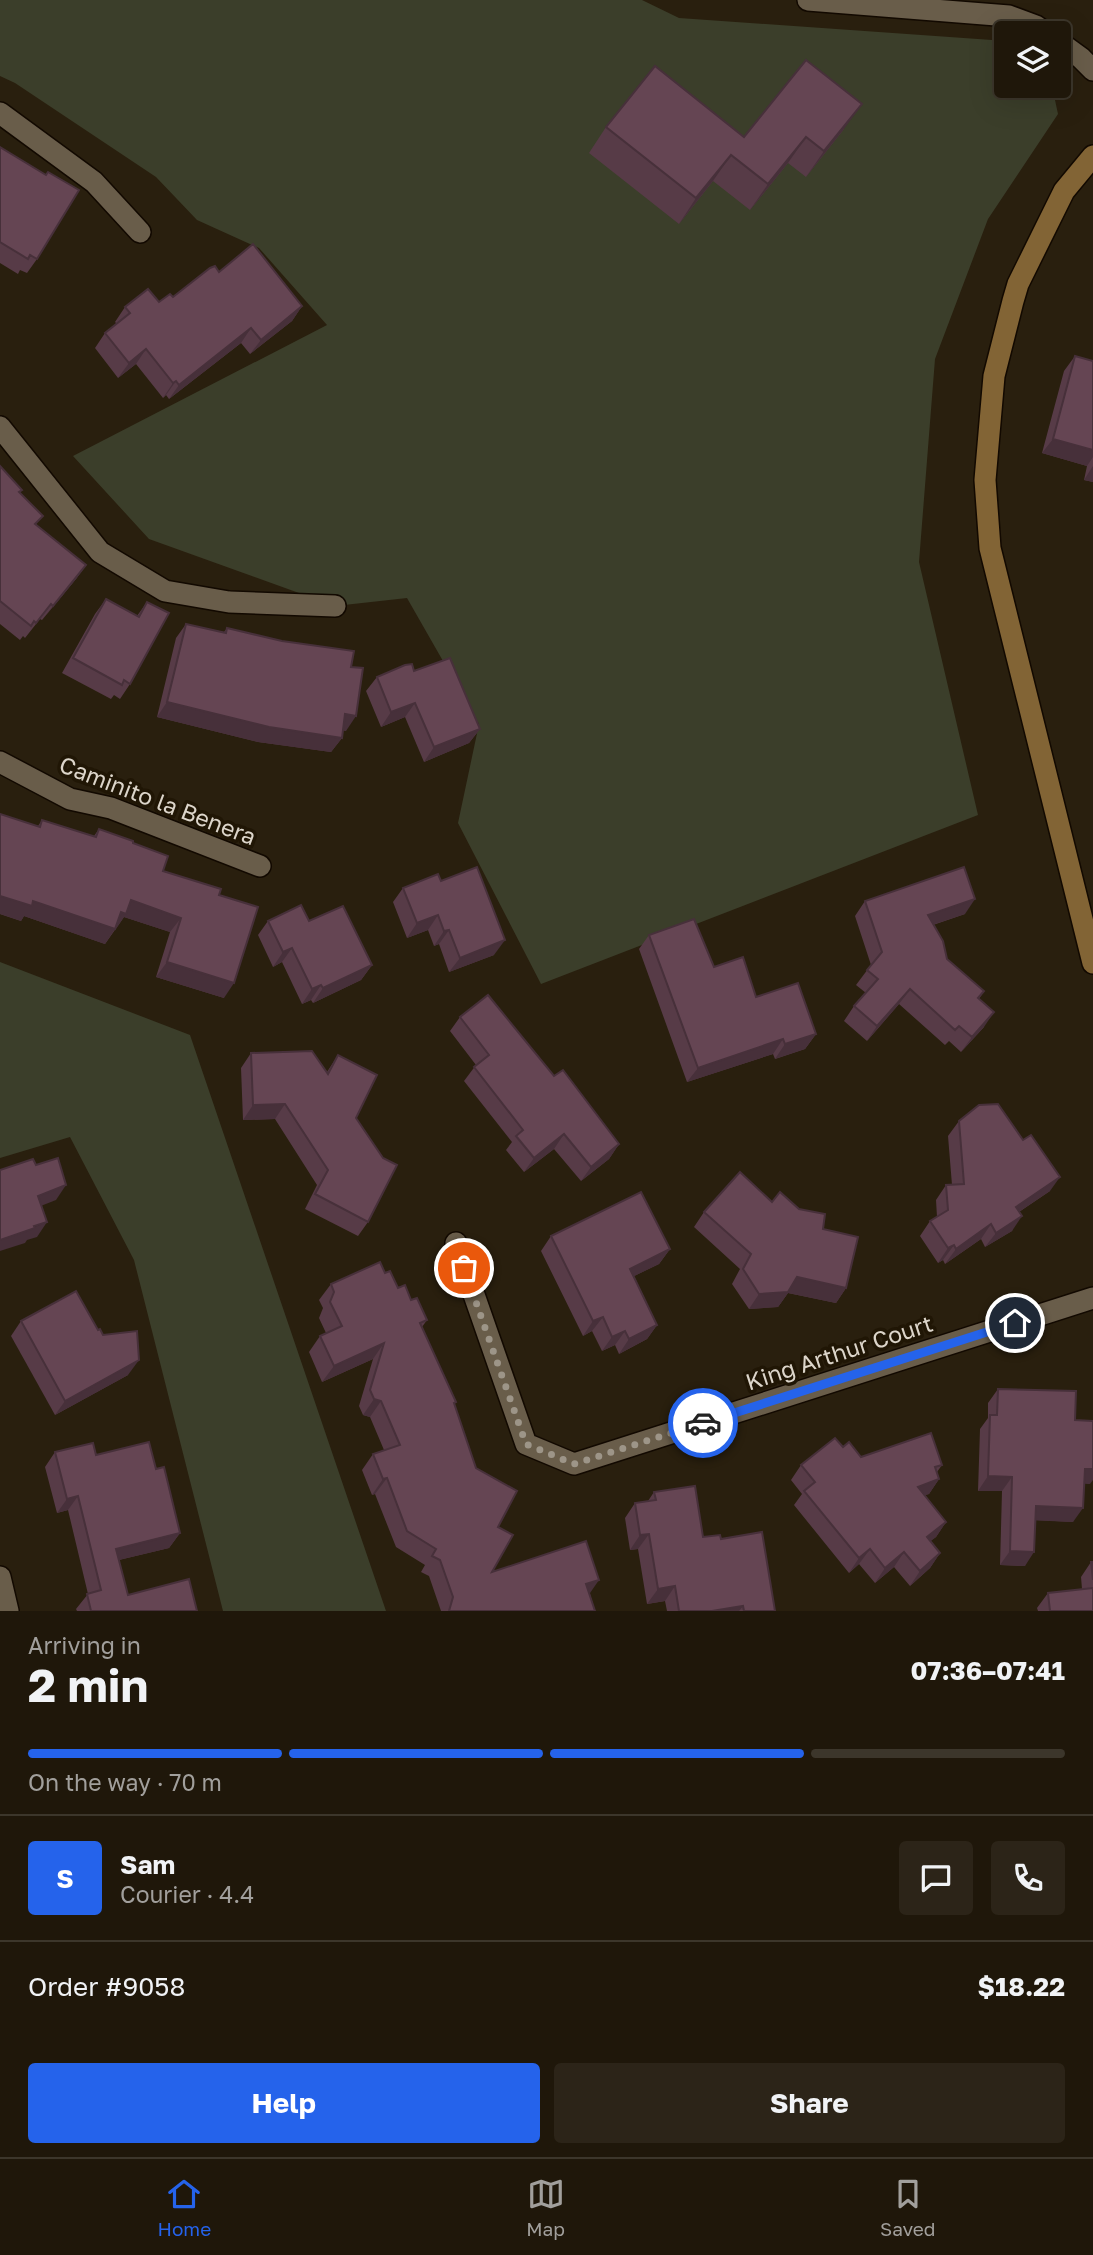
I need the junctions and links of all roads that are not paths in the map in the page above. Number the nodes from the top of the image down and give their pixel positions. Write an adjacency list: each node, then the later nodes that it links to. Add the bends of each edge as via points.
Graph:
1 (808, 0): 2 (street, via 1009,16)
2 (1022, 21)
3 (1071, 51): 4 (street)
4 (1093, 70)
5 (0, 113): 7 (street, via 94,182)
6 (1093, 156): 12 (street, via 1064,191 1018,284 994,376 985,480 990,548)
7 (140, 232)
8 (0, 427): 9 (street, via 100,552 165,591 229,602)
9 (335, 606)
10 (0, 762): 11 (street, Caminito la Benera, via 71,799 111,808)
11 (260, 866)
12 (1093, 963)
13 (456, 1243): 14 (street, King Arthur Court, via 526,1444 574,1464)
14 (1093, 1298)
15 (0, 1577): 16 (street)
16 (8, 1611)

